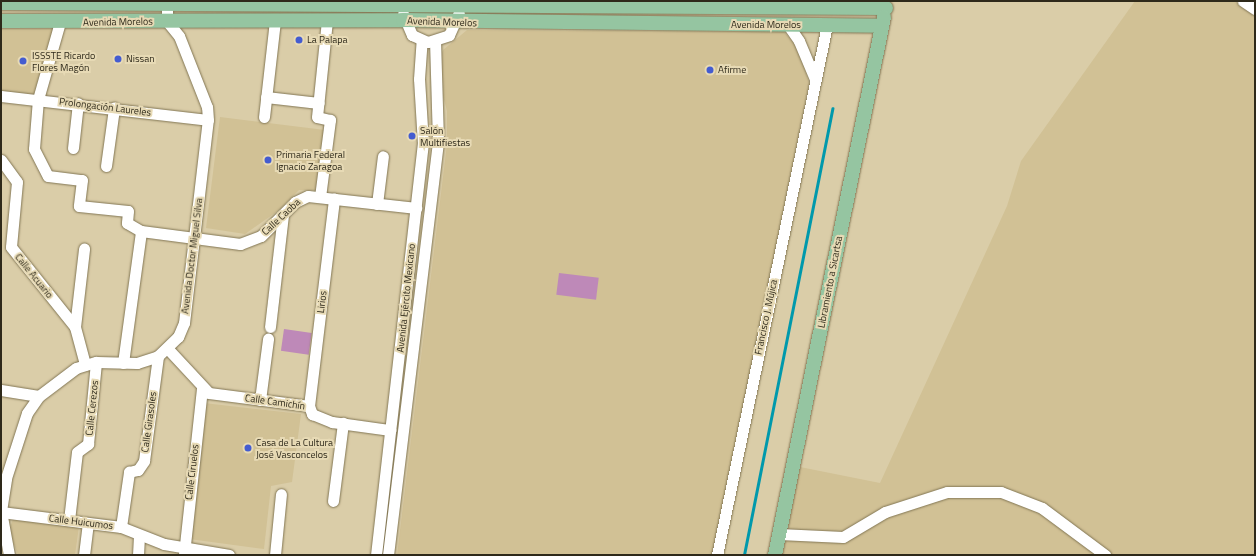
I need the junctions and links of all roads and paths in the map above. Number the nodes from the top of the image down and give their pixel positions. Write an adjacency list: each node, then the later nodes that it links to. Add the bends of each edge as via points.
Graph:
1 (1243, 1): 11 (street)
2 (50, 2): 5 (main road, Avenida Morelos); 6 (main road, Avenida Morelos)
3 (297, 2): 6 (main road, Avenida Morelos); 7 (main road, Avenida Morelos); 17 (street)
4 (457, 2): 7 (main road, Avenida Morelos); 9 (main road, Avenida Morelos); 19 (street)
5 (1, 3)
6 (167, 3): 15 (street)
7 (405, 3): 13 (street)
8 (779, 4): 9 (main road, Avenida Morelos); 10 (main road, Avenida Morelos)
9 (682, 5): 20 (main road)
10 (886, 5): 23 (main road, Libramiento a Sicartsa)
11 (1255, 9)
12 (327, 20): 13 (main road, Avenida Morelos); 17 (main road, Avenida Morelos); 31 (street)
13 (403, 20): 19 (main road, Avenida Morelos); 24 (street, via 412,35)
14 (1, 21): 18 (main road, Avenida Morelos)
15 (167, 21): 16 (main road, Avenida Morelos); 18 (main road, Avenida Morelos); 34 (street, Avenida Doctor Miguel Silva, via 179,36 207,106)
16 (275, 21): 17 (main road, Avenida Morelos); 28 (street)
17 (297, 21)
18 (60, 22): 29 (street)
19 (458, 23): 20 (main road, Avenida Morelos); 25 (street, via 449,35)
20 (681, 24): 21 (main road, Avenida Morelos)
21 (788, 25): 22 (main road, Avenida Morelos); 26 (street, via 799,41)
22 (827, 25): 23 (main road, Avenida Morelos); 26 (street, Francisco J. Mújica)
23 (882, 26): 75 (main road, Libramiento a Sicartsa)
24 (422, 40): 25 (street); 35 (street, Avenida Ejército Mexicano, via 419,80)
25 (435, 42): 36 (street, Avenida Ejército Mexicano, via 433,71)
26 (815, 79): 85 (street, Francisco J. Mújica)
27 (1, 96): 29 (street, Prolongación Laureles)
28 (266, 97): 31 (street); 33 (street)
29 (38, 98): 30 (street, Prolongación Laureles); 48 (street, via 34,149 48,176 82,180 79,206 128,211 127,223)
30 (78, 103): 32 (street, Prolongación Laureles); 37 (street)
31 (319, 103): 43 (street, via 317,117 330,120)
32 (114, 108): 34 (street, Prolongación Laureles); 42 (street)
33 (264, 117)
34 (208, 120): 49 (street, Avenida Doctor Miguel Silva)
35 (424, 132): 36 (street); 40 (street, Avenida Ejército Mexicano)
36 (438, 133): 41 (street, Avenida Ejército Mexicano)
37 (73, 148)
38 (383, 156): 45 (street)
39 (1, 160): 53 (street, Calle Acuario, via 17,182 12,247)
40 (421, 162): 41 (street); 46 (street, Avenida Ejército Mexicano)
41 (436, 163): 52 (street, Avenida Ejército Mexicano)
42 (106, 166)
43 (320, 197): 44 (street, Calle Caoba); 47 (street, Calle Caoba, via 300,198)
44 (334, 198): 45 (street, Calle Caoba); 64 (street, Lirios)
45 (377, 204): 46 (street, Calle Caoba)
46 (416, 208): 51 (street, Avenida Ejército Mexicano)
47 (283, 215): 49 (street, Calle Caoba, via 261,236 248,243); 54 (street)
48 (141, 231): 49 (street, Calle Caoba); 58 (street)
49 (195, 240): 56 (street, Avenida Doctor Miguel Silva, via 184,323)
50 (84, 249): 53 (street)
51 (404, 317): 52 (street); 66 (street, Avenida Ejército Mexicano)
52 (418, 319): 70 (street, Avenida Ejército Mexicano)
53 (75, 327): 59 (street, Calle Acuario)
54 (270, 327)
55 (268, 339): 63 (street)
56 (168, 349): 57 (street, Avenida Doctor Miguel Silva); 60 (street)
57 (158, 356): 58 (street, Avenida Doctor Miguel Silva); 74 (street, Calle Girasoles, via 144,461 138,470 128,472)
58 (122, 363): 59 (street, Avenida Doctor Miguel Silva)
59 (91, 364): 62 (street, Avenida Doctor Miguel Silva, via 66,373); 72 (street, Calle Cerezos, via 88,444 78,452)
60 (202, 388): 63 (street, Calle Camichín, via 212,394); 77 (street, Calle Ciruelos)
61 (1, 390): 62 (street)
62 (39, 396): 71 (street, Avenida Doctor Miguel Silva, via 27,413 6,478)
63 (260, 400): 64 (street, Calle Camichín)
64 (309, 406): 65 (street, Calle Camichín, via 312,414)
65 (343, 423): 66 (street, Calle Camichín); 68 (street)
66 (390, 430): 69 (street, Avenida Ejército Mexicano)
67 (281, 494): 82 (street)
68 (333, 501)
69 (382, 508): 70 (street); 83 (street, Avenida Ejército Mexicano)
70 (394, 509): 84 (street, Avenida Ejército Mexicano)
71 (1, 511): 72 (street, Calle Huicumos); 78 (street, Avenida Doctor Miguel Silva)
72 (69, 520): 73 (street, Calle Huicumos)
73 (88, 523): 74 (street, Calle Huicumos); 79 (street)
74 (121, 527): 76 (street, Calle Huicumos)
75 (780, 534): 86 (main road, Libramiento a Sicartsa); 87 (street, via 843,537 885,512 947,492 1001,492 1042,508)
76 (139, 536): 77 (street, Calle Huicumos); 80 (street)
77 (184, 551): 81 (street, Calle Huicumos)
78 (9, 555)
79 (84, 555)
80 (138, 555)
81 (229, 555)
82 (275, 555)
83 (376, 555)
84 (388, 555)
85 (718, 555)
86 (775, 555)
87 (1105, 555)

